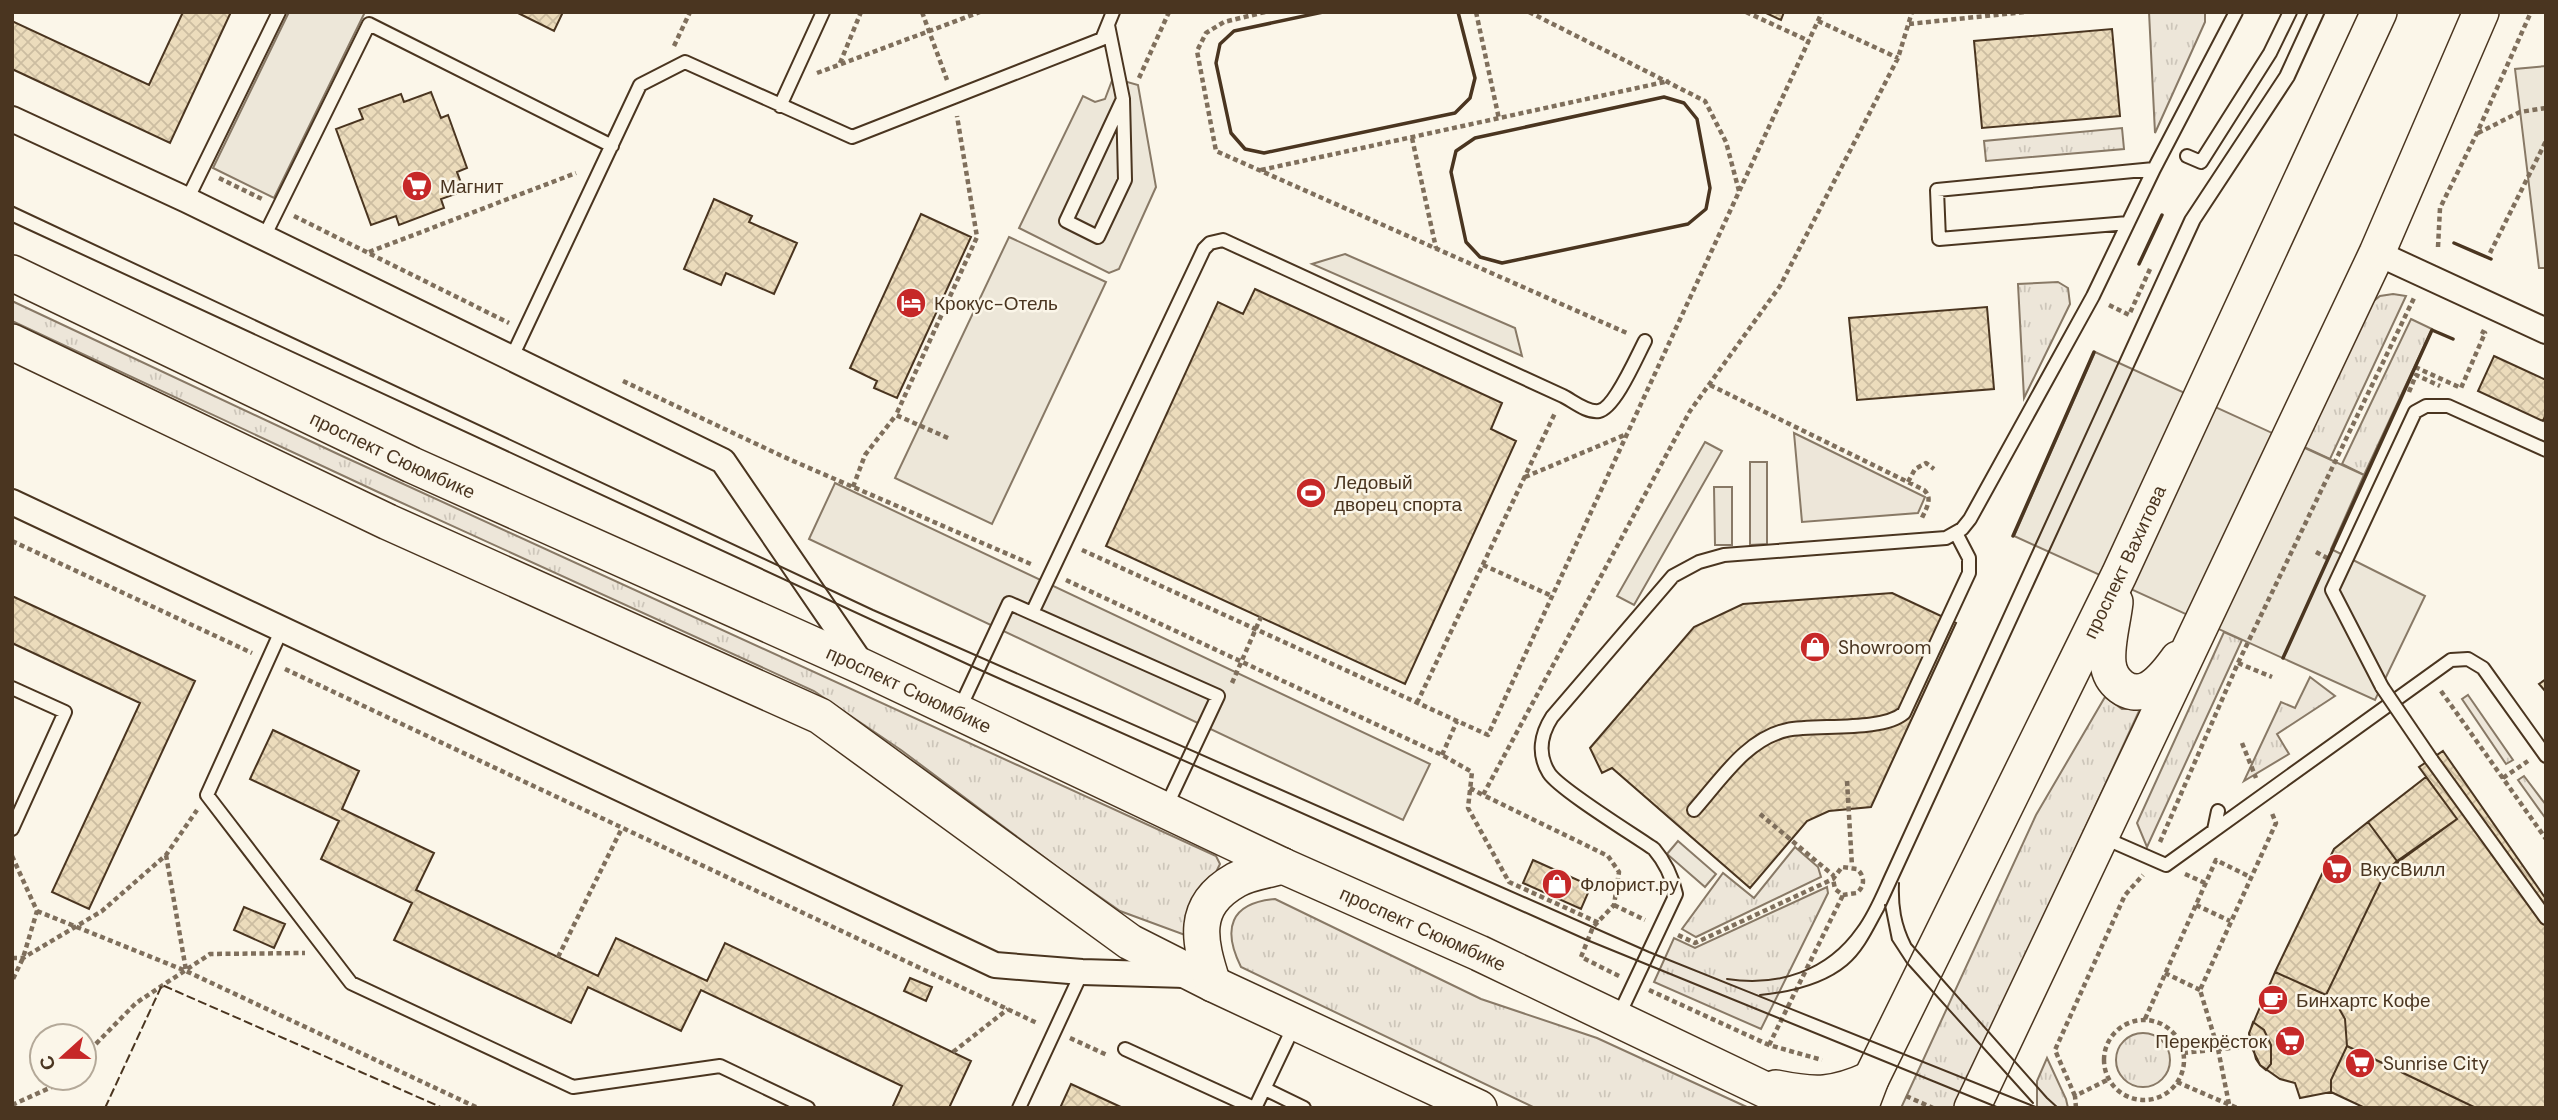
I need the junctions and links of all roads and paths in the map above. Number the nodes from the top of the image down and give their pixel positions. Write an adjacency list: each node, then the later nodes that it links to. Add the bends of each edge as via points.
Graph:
1 (279, 12): 44 (lane)
2 (823, 12): 29 (lane)
3 (861, 12): 27 (path)
4 (922, 12): 23 (path)
5 (980, 12): 23 (path)
6 (1169, 12): 34 (path)
7 (1265, 12): 45 (path, via 1215,27 1206,33 1197,51 1216,151)
8 (1476, 12): 36 (path)
9 (1529, 12): 28 (path)
10 (1746, 12): 24 (path)
11 (1822, 12): 21 (path)
12 (1912, 12): 22 (path)
13 (2024, 12): 22 (path)
14 (2236, 12): 43 (lane)
15 (2290, 12): 41 (lane, via 2270,53 2201,162)
16 (2379, 12): 86 (main road, проспект Вахитова)
17 (2470, 12): 25 (main road)
18 (2481, 12): 25 (main road)
19 (2531, 12): 37 (path)
20 (1111, 18): 30 (lane, via 1102,39); 31 (lane)
21 (1818, 21): 24 (path); 26 (path)
22 (1909, 24): 26 (path)
23 (929, 31): 27 (path); 30 (path)
24 (1809, 41): 46 (path)
25 (2462, 55): 54 (main road)
26 (1898, 58): 69 (path, via 1780,286)
27 (840, 64): 29 (path)
28 (1670, 81): 36 (path); 46 (path, via 1705,101 1726,142)
29 (790, 83): 32 (lane)
30 (954, 97): 32 (lane, via 852,137); 71 (path, via 977,237)
31 (1123, 99): 34 (lane); 34 (lane, via 1066,221 1098,237 1125,180)
32 (780, 106): 40 (lane, via 685,62 640,85)
33 (2546, 108): 37 (path, via 2520,113)
34 (1123, 113)
35 (12, 119): 47 (street)
36 (1499, 119): 38 (path)
37 (2477, 133): 51 (path, via 2440,208)
38 (1412, 138): 45 (path); 52 (path)
39 (2546, 141): 55 (path)
40 (612, 146): 42 (lane); 48 (lane, via 369,24)
41 (2187, 156)
42 (605, 162): 53 (path); 61 (lane)
43 (2154, 169): 49 (lane); 49 (lane, via 1937,190 1939,239)
44 (202, 170): 47 (lane); 48 (path)
45 (1261, 170): 52 (path)
46 (1739, 192): 65 (path)
47 (187, 200): 50 (street)
48 (279, 208): 50 (lane); 53 (path)
49 (2129, 223): 80 (lane, via 1976,508)
50 (264, 237): 66 (street)
51 (2438, 247)
52 (1436, 248): 63 (path)
53 (368, 253): 61 (path)
54 (2377, 253): 62 (street); 90 (main road)
55 (2490, 253)
56 (2150, 269): 59 (path, via 2129,315)
57 (12, 273): 96 (main road, проспект Сююмбике, via 412,465)
58 (2425, 306): 95 (path, via 2414,299)
59 (2117, 308)
60 (2473, 328): 67 (path, via 2485,334 2461,388)
61 (524, 331): 66 (lane)
62 (2546, 331)
63 (1645, 341): 65 (path); 70 (lane, via 1611,404 1590,410)
64 (12, 342): 145 (main road, via 388,522 820,716 1130,942)
65 (1666, 350): 72 (path)
66 (511, 359): 96 (street, via 723,461)
67 (2415, 367)
68 (622, 380): 78 (path)
69 (1710, 385): 77 (path); 110 (path, via 1690,411)
70 (1563, 396): 76 (path); 83 (lane, via 1217,241 1204,249)
71 (896, 415): 73 (path); 78 (path, via 865,455)
72 (1627, 435): 76 (path); 87 (path)
73 (948, 438)
74 (2546, 450): 133 (lane, bridge, via 2448,405 2426,405 2415,412 2332,590 2382,687)
75 (1934, 469): 77 (path, via 1926,463 1919,466)
76 (1524, 477): 84 (path)
77 (1908, 482): 81 (path, via 1930,497)
78 (853, 487): 85 (path)
79 (12, 502): 91 (street)
80 (1956, 533): 81 (lane); 113 (lane, via 1969,558 1969,573 1903,713 1887,722 1787,730 1771,736 1740,758)
81 (1912, 540): 149 (lane, via 1724,555 1691,565 1673,576 1545,728 1541,751 1554,780 1654,849 1674,884 1676,894)
82 (12, 541): 93 (path)
83 (1066, 542): 85 (lane); 92 (path)
84 (1483, 565): 87 (path); 100 (path)
85 (1051, 573): 88 (lane); 94 (path)
86 (2119, 575): 90 (main road, via 2108,660 2110,674 2123,689 2146,691 2154,685); 166 (main road, проспект Вахитова)
87 (1552, 596): 102 (path, via 1488,735)
88 (1032, 613): 101 (lane, via 1009,603); 112 (lane, via 1218,696)
89 (1261, 617): 92 (path)
90 (2203, 624): 119 (main road)
91 (282, 629): 93 (lane); 143 (street, via 995,965)
92 (1256, 630): 94 (path); 100 (path)
93 (268, 661): 109 (lane); 116 (path)
94 (1241, 662): 105 (path)
95 (2238, 663): 98 (path); 121 (path)
96 (863, 667): 101 (main road, проспект Сююмбике)
97 (2429, 676): 104 (lane, via 2451,660 2476,662); 106 (path); 111 (lane)
98 (2272, 677)
99 (12, 688): 117 (lane, via 65,712)
100 (1417, 703): 102 (path)
101 (958, 711): 112 (main road, проспект Сююмбике)
102 (1457, 721): 105 (path)
103 (2242, 743): 111 (path)
104 (2544, 754): 106 (path)
105 (1442, 755): 108 (path, via 1472,772)
106 (2503, 778): 120 (path)
107 (1847, 781): 125 (path)
108 (1470, 788): 110 (path); 135 (path, via 1468,808 1509,882)
109 (207, 795): 122 (path); 138 (lane)
110 (1483, 795): 130 (path, via 1608,856 1619,872)
111 (2263, 795): 118 (lane); 128 (path, via 2276,823)
112 (1165, 809): 124 (main road, проспект Сююмбике)
113 (1694, 810)
114 (2218, 811): 118 (lane)
115 (1760, 814): 127 (path)
116 (622, 828): 139 (path); 148 (path)
117 (12, 829)
118 (2214, 830): 119 (lane, via 2166,865)
119 (2102, 837): 180 (main road)
120 (2546, 839)
121 (2160, 842)
122 (166, 855): 136 (path); 142 (path)
123 (12, 856): 132 (path)
124 (1283, 866): 145 (main road, via 1238,879 1210,899 1201,925); 149 (main road, проспект Сююмбике)
125 (1852, 866): 127 (path, via 1842,867); 129 (path, via 1860,872 1863,886 1857,894)
126 (2143, 874): 168 (path, via 2125,895 2055,1051)
127 (1834, 877): 129 (path, via 1835,888); 137 (path)
128 (2250, 877): 131 (path, via 2216,860); 134 (path)
129 (1843, 895): 160 (path, via 1769,1045)
130 (1614, 905)
131 (2196, 905): 134 (path); 144 (path)
132 (37, 911): 136 (path); 141 (path)
133 (2546, 918)
134 (2230, 921): 147 (path)
135 (1598, 923)
136 (78, 927): 141 (path); 142 (path)
137 (1695, 943)
138 (328, 953): 142 (path, via 210,954); 169 (lane, via 351,983 573,1087 720,1066)
139 (558, 957)
140 (12, 958): 141 (path)
141 (23, 958): 146 (path)
142 (186, 971): 153 (path, via 136,1003); 172 (path)
143 (1082, 972): 145 (street); 152 (lane)
144 (2165, 974): 147 (path); 150 (path)
145 (1205, 979): 151 (main road)
146 (12, 981)
147 (2200, 990): 156 (path)
148 (1008, 1009): 152 (path); 157 (path)
149 (1616, 1020): 163 (main road, проспект Сююмбике)
150 (2144, 1020): 158 (path, via 2171,1030); 161 (path, via 2122,1026 2112,1035 2104,1060)
151 (1296, 1022): 164 (lane); 177 (main road)
152 (1055, 1031): 159 (path); 174 (lane)
153 (98, 1042)
154 (2251, 1046): 156 (path)
155 (1125, 1049): 175 (lane)
156 (2218, 1049): 158 (path); 170 (path)
157 (953, 1052)
158 (2183, 1053): 162 (path)
159 (1118, 1060)
160 (1834, 1064)
161 (2109, 1079): 162 (path, via 2121,1093 2147,1100 2160,1097); 168 (path)
162 (2177, 1082): 170 (path)
163 (1754, 1084): 166 (main road, via 1809,1095 1849,1089); 178 (main road, проспект Сююмбике)
164 (1265, 1088): 175 (lane); 176 (lane)
165 (41, 1092): 171 (path)
166 (1866, 1093)
167 (1906, 1096): 179 (path)
168 (2075, 1096): 181 (path)
169 (789, 1104): 173 (lane)
170 (2229, 1104): 182 (path)
171 (12, 1105)
172 (478, 1108)
173 (808, 1108)
174 (1019, 1108)
175 (1255, 1108)
176 (1304, 1108)
177 (1479, 1108)
178 (1803, 1108)
179 (1933, 1108)
180 (1972, 1108)
181 (2076, 1108)
182 (2237, 1108)

